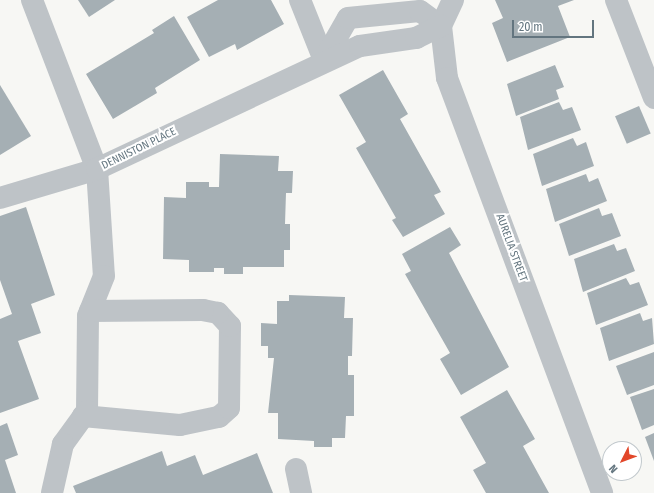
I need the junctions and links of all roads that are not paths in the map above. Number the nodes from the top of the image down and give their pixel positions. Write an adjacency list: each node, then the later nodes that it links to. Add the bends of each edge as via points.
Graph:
1 (32, 0): 8 (street, DENNISTON PLACE)
2 (300, 0): 6 (street)
3 (453, 0): 5 (street)
4 (616, 0): 7 (street)
5 (441, 26): 6 (street, DENNISTON PLACE, via 416,38 360,46); 6 (street, via 420,11 348,18); 15 (street, AURELIA STREET, via 448,78)
6 (324, 60): 8 (street, DENNISTON PLACE)
7 (654, 98)
8 (97, 170): 9 (street); 10 (street, via 104,276)
9 (0, 198)
10 (90, 312): 11 (street, via 86,349 87,411); 11 (street, via 204,310 218,313 230,326 229,408 218,417 180,425)
11 (83, 416): 13 (street, via 63,444)
12 (296, 469): 14 (street)
13 (52, 493)
14 (301, 493)
15 (602, 493)

